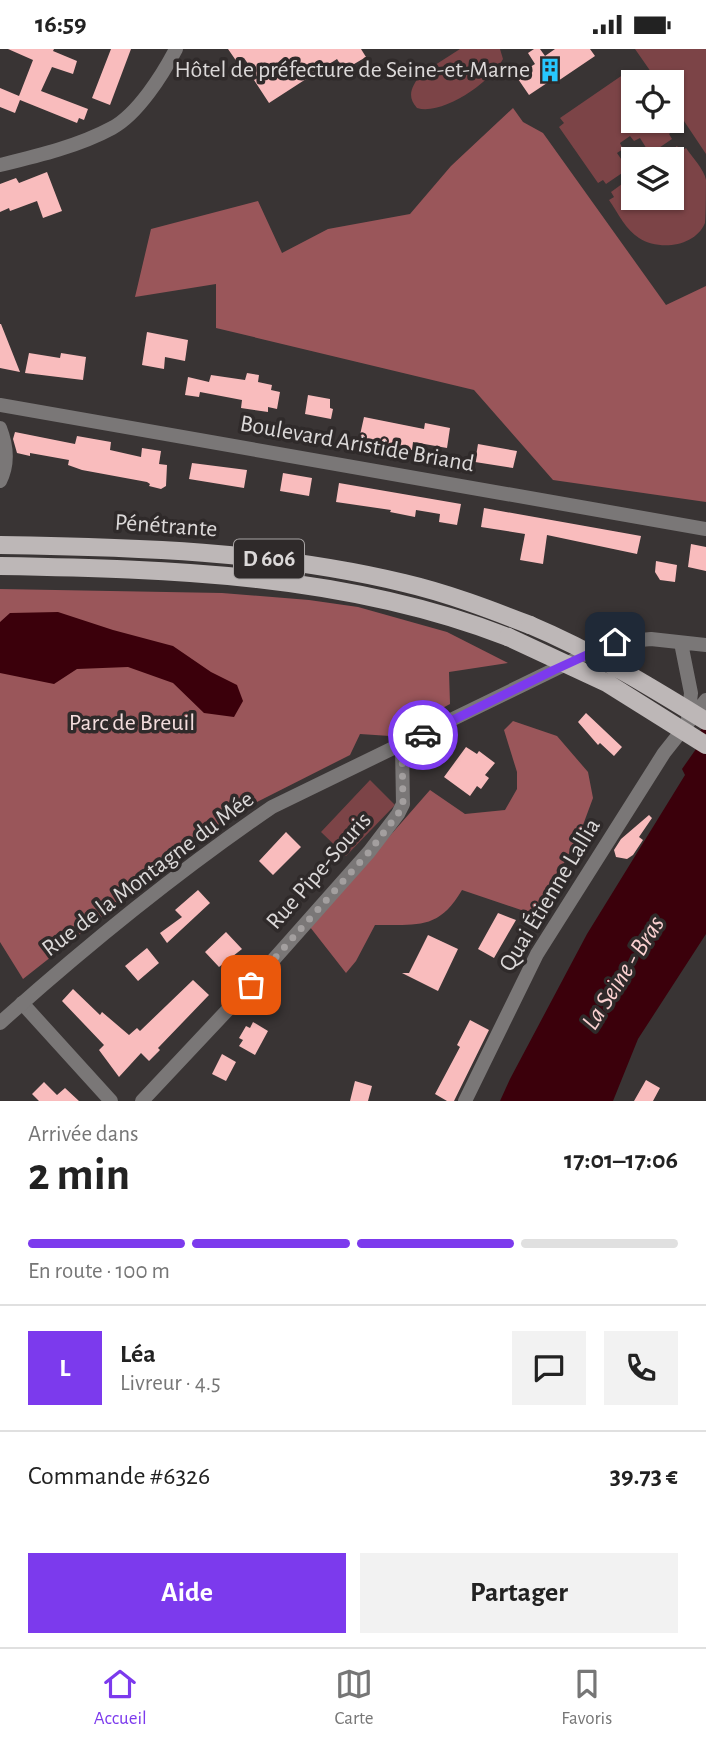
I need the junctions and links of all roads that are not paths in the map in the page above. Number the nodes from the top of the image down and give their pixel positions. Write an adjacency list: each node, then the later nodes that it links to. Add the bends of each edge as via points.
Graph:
1 (176, 49): 2 (street, via 162,77 114,127 42,155)
2 (0, 165)
3 (0, 405): 6 (street, Boulevard Aristide Briand)
4 (0, 428): 5 (street, via 7,456)
5 (0, 481)
6 (706, 529)
7 (0, 545): 12 (main road, Pénétrante / D 606, bridge, via 187,551 292,562 404,583 466,601 560,638 649,685)
8 (0, 566): 13 (main road, Pénétrante / D 606, bridge, via 202,572 406,603 508,636 607,683)
9 (681, 643): 10 (street, Rue de la Montagne du Mée); 12 (street); 14 (street, Rue de la Montagne du Mée, via 643,639 609,643)
10 (706, 645)
11 (706, 700): 12 (street, Quai Étienne Lallia)
12 (697, 721): 19 (street, Quai Étienne Lallia, via 657,764 537,954)
13 (706, 745)
14 (402, 746): 15 (street, Rue de la Montagne du Mée, via 272,807 86,948); 18 (street, Rue Pipe-Souris, via 403,804 398,814 251,985)
15 (22, 1003): 16 (street, Rue de la Montagne du Mée); 17 (street)
16 (0, 1023)
17 (111, 1101)
18 (142, 1101)
19 (465, 1101)

